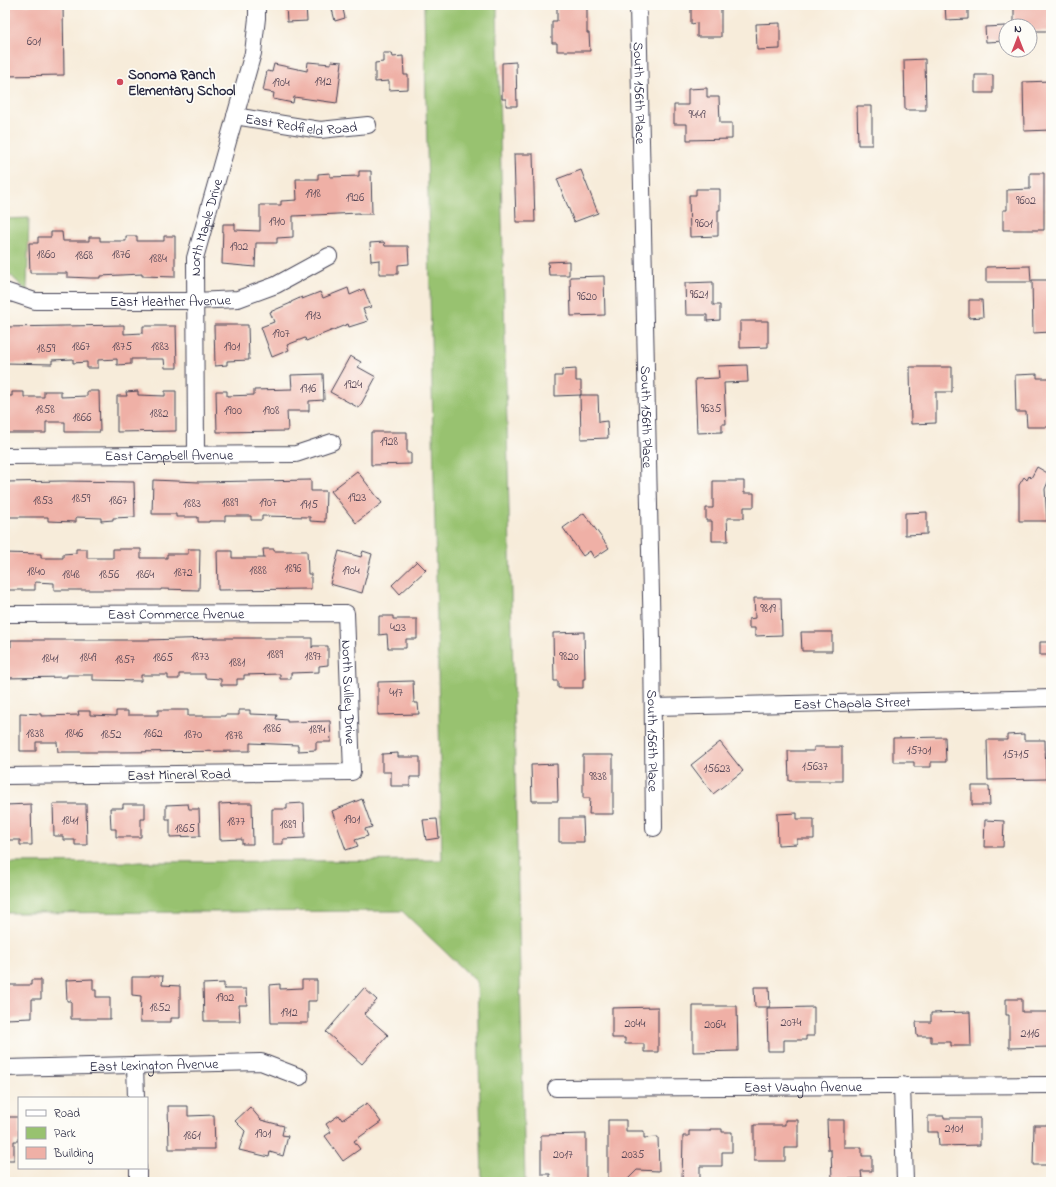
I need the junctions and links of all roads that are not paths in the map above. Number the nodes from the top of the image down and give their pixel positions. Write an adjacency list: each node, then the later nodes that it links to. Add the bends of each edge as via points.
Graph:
1 (257, 5): 3 (street, North Maple Drive, via 253,53)
2 (638, 5): 14 (street, South 156th Place)
3 (235, 116): 4 (street, East Redfield Road, via 320,130); 7 (street, North Maple Drive, via 195,258)
4 (368, 125)
5 (329, 256): 7 (street, East Heather Avenue, via 276,285 238,298)
6 (5, 291): 7 (street, East Heather Avenue, via 35,302)
7 (195, 302): 9 (street, North Maple Drive)
8 (332, 442): 9 (street, East Campbell Avenue, via 296,454)
9 (196, 455): 10 (street, East Campbell Avenue)
10 (5, 456)
11 (346, 613): 12 (street, East Commerce Avenue); 15 (street, North Sulley Drive)
12 (5, 614)
13 (1051, 698): 14 (street, East Chapala Street)
14 (653, 707): 17 (street, South 156th Place)
15 (352, 772): 16 (street, East Mineral Road)
16 (5, 776)
17 (654, 828)
18 (135, 1065): 19 (street, East Lexington Avenue); 20 (street, East Lexington Avenue, via 261,1062); 24 (street)
19 (5, 1068)
20 (300, 1077)
21 (902, 1085): 22 (street, East Vaughn Avenue); 23 (street, East Vaughn Avenue); 27 (street)
22 (1051, 1085)
23 (556, 1088)
24 (136, 1097)
25 (138, 1169): 26 (street)
26 (138, 1182)
27 (905, 1182)

